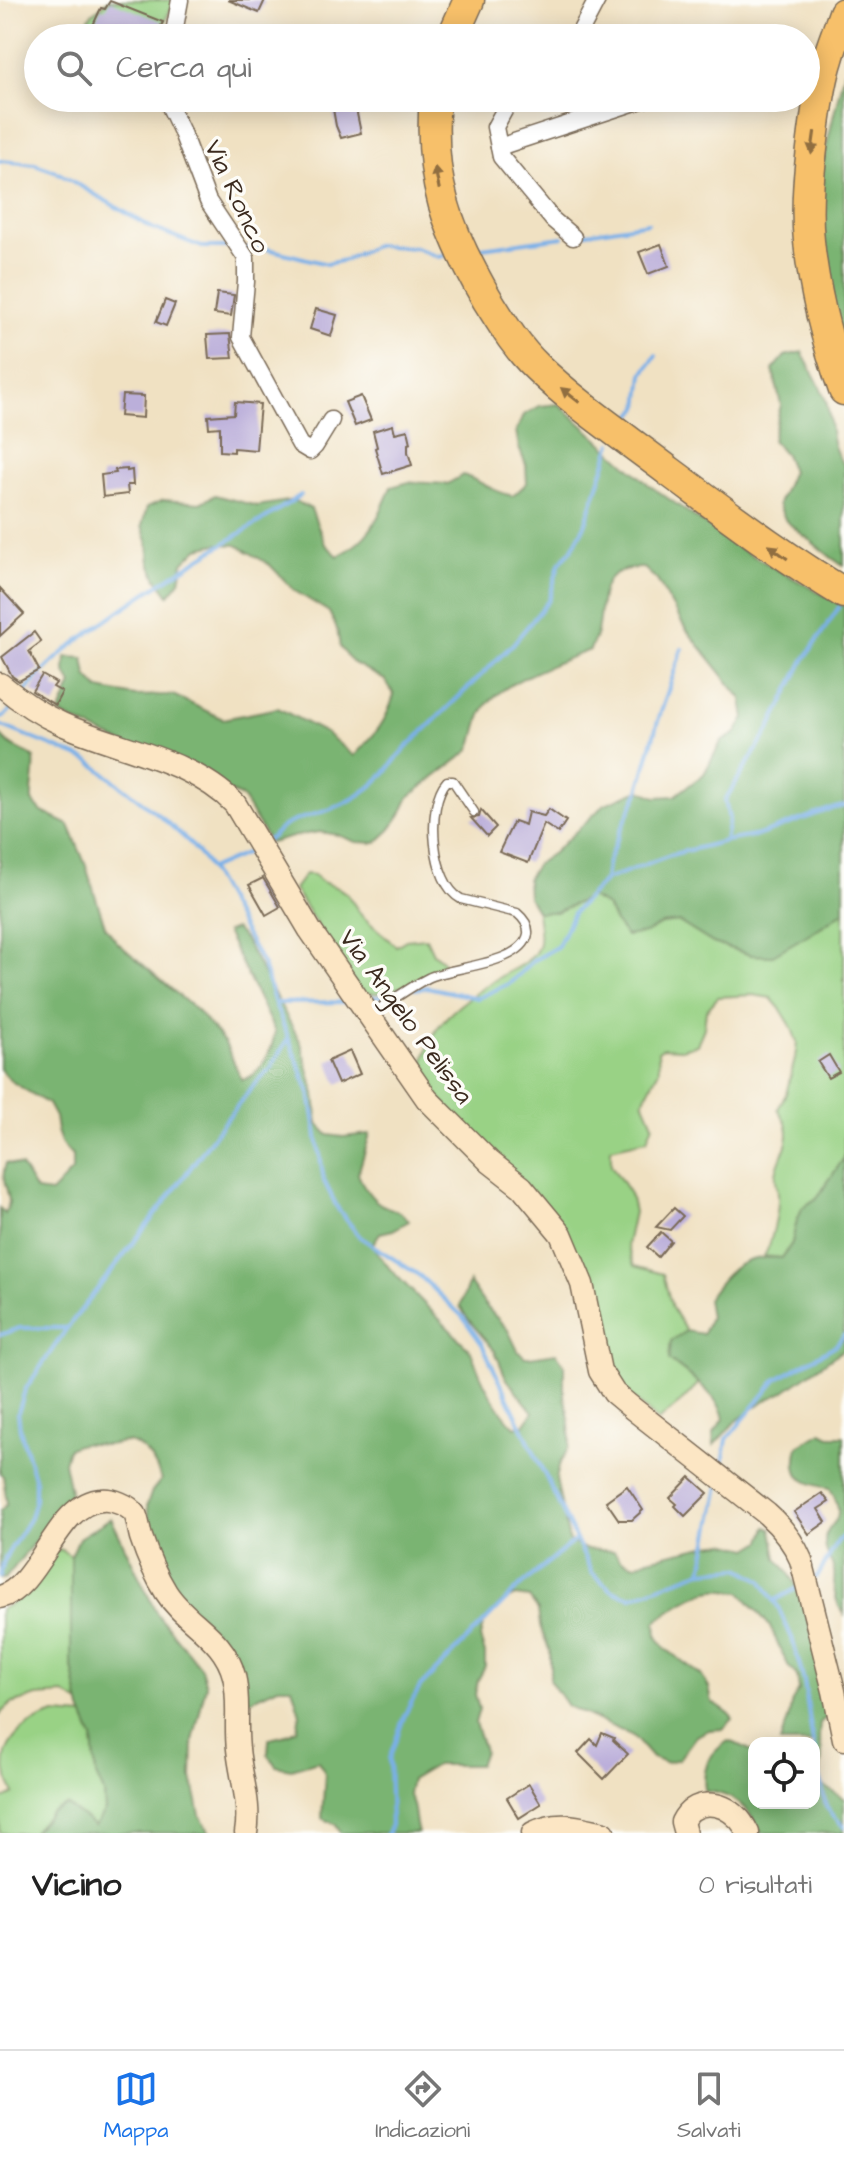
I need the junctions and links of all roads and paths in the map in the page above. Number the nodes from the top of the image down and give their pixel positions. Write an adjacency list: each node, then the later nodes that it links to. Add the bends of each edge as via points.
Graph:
1 (180, 0): 5 (street)
2 (469, 0): 6 (highway)
3 (597, 0): 7 (street)
4 (844, 13): 8 (highway, one-way to 8)
5 (176, 24)
6 (458, 24)
7 (584, 24)
8 (820, 97)
9 (172, 112): 17 (street, Via Ronco, via 208,201 246,258 241,337 300,445 310,451)
10 (434, 112): 18 (highway, one-way to 10, via 753,533 557,385 524,353 470,269 446,215 435,166)
11 (503, 112): 14 (street, via 495,127)
12 (605, 112): 14 (street)
13 (817, 112): 16 (highway, one-way to 16, via 809,239 831,353)
14 (499, 147): 15 (street, via 501,157)
15 (573, 237)
16 (844, 390)
17 (331, 420)
18 (844, 593)
19 (0, 684): 21 (street, Via Angelo Pelissa, via 24,704 63,724 135,749 223,792)
20 (474, 812): 21 (lane, via 453,781 442,786 434,837 445,882 461,899 517,913 528,935 514,953 426,978)
21 (369, 1015): 23 (street, Via Angelo Pelissa, via 434,1107 522,1187 561,1234 582,1284 600,1371 614,1393 767,1514 793,1542)
22 (0, 1597): 24 (street, via 24,1581 53,1538 85,1505 102,1500 134,1512 166,1593 223,1652 234,1676 237,1748 249,1814)
23 (844, 1739)
24 (246, 1833)
25 (533, 1833): 26 (street, via 566,1825)
26 (604, 1833)
27 (685, 1833): 28 (street, via 682,1822 691,1809 713,1804 734,1813)
28 (748, 1833)

